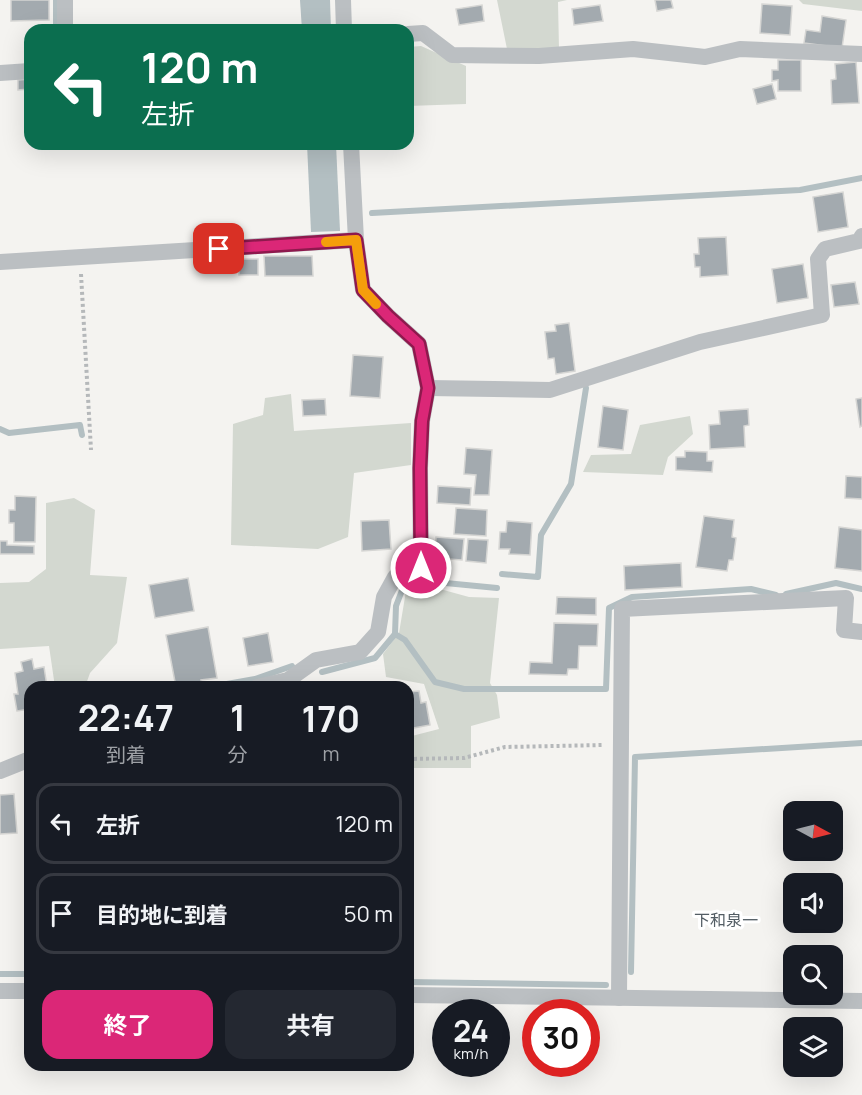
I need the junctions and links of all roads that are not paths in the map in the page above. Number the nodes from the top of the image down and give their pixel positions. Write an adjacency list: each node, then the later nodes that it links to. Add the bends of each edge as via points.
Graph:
1 (65, 0): 3 (street)
2 (343, 0): 4 (street)
3 (65, 24)
4 (345, 24)
5 (414, 34): 6 (street, via 423,33 452,55 539,56 633,49 705,57 740,49)
6 (862, 54)
7 (24, 71): 8 (street)
8 (0, 73)
9 (351, 150): 11 (street)
10 (862, 236): 13 (street, via 859,241 825,249 818,259 822,315 700,342 550,390)
11 (356, 240): 12 (street); 13 (street, via 363,290 419,344)
12 (0, 262)
13 (428, 388): 15 (street, via 420,468 421,568 395,578 384,597 378,632 360,652 316,660)
14 (862, 632): 21 (street, via 844,630 846,598 622,609)
15 (284, 681)
16 (24, 761): 17 (street)
17 (0, 771)
18 (0, 991): 19 (street)
19 (24, 991)
20 (414, 995): 21 (street)
21 (619, 998): 22 (street)
22 (862, 1001)

